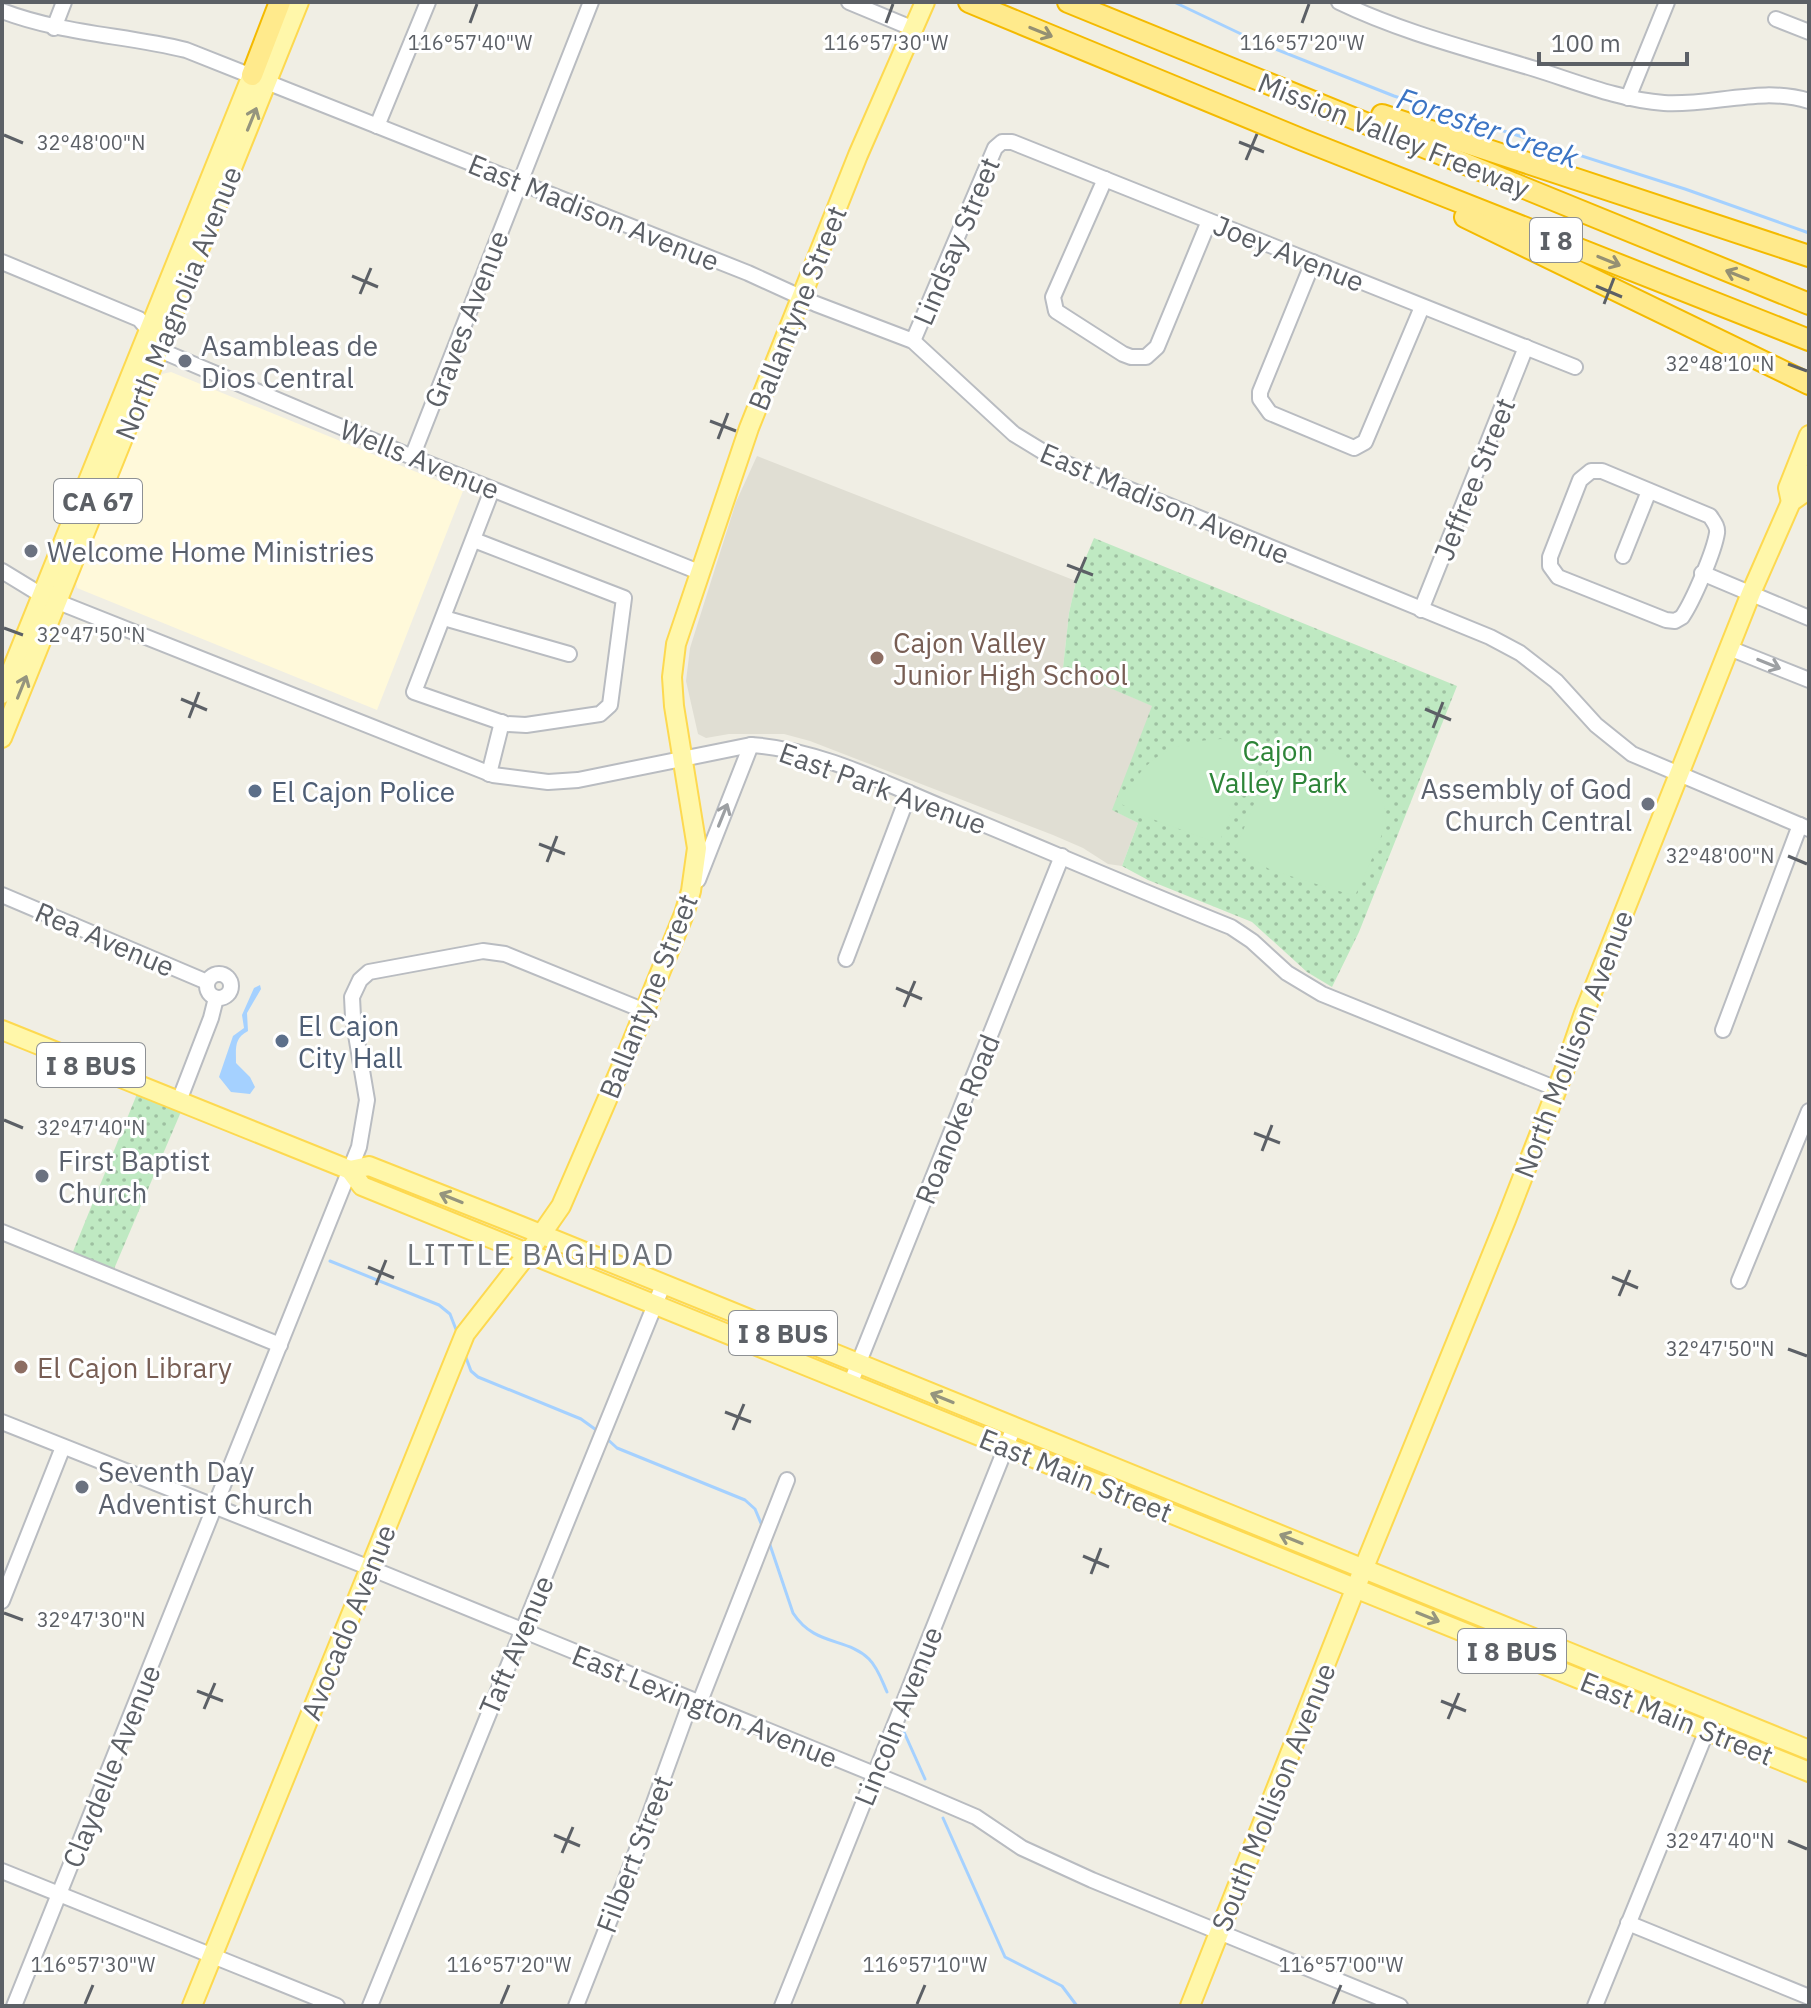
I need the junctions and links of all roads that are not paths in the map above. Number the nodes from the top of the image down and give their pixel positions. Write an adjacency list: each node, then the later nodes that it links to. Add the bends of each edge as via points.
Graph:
1 (64, 2): 15 (street)
2 (280, 2): 19 (highway, North Magnolia Avenue)
3 (299, 2): 19 (main road, North Magnolia Avenue)
4 (428, 2): 23 (street)
5 (591, 2): 27 (street, Graves Avenue)
6 (849, 2): 16 (street)
7 (925, 2): 16 (main road, Ballantyne Street)
8 (969, 2): 24 (highway, Mission Valley Freeway / I 8, one-way to 24)
9 (1068, 2): 18 (highway, Mission Valley Freeway / I 8)
10 (1103, 2): 18 (highway)
11 (1339, 2): 21 (street, via 1437,39)
12 (1667, 2): 21 (street)
13 (2, 11): 15 (street, East Madison Avenue)
14 (1776, 19): 17 (street)
15 (54, 28): 19 (street, East Madison Avenue, via 186,50)
16 (914, 29): 32 (main road, Ballantyne Street)
17 (1809, 32)
18 (1218, 63): 20 (highway, Mission Valley Freeway / I 8)
19 (259, 78): 23 (street, East Madison Avenue); 35 (main road, North Magnolia Avenue / CA 67)
20 (1274, 86): 29 (highway, via 1374,113); 33 (highway, Mission Valley Freeway / I 8, one-way to 20)
21 (1628, 98): 22 (street, via 1693,103 1774,94)
22 (1809, 101)
23 (377, 126): 27 (street, East Madison Avenue)
24 (1303, 140): 36 (highway, Mission Valley Freeway / I 8, one-way to 36); 40 (highway)
25 (1002, 142): 26 (street, Joey Avenue); 37 (street, Lindsay Street)
26 (1105, 179): 28 (street, Joey Avenue); 28 (street, via 1053,297 1056,311 1131,357 1146,357 1157,347)
27 (518, 183): 32 (street, East Madison Avenue); 43 (street, Graves Avenue)
28 (1209, 221): 31 (street, Joey Avenue)
29 (1809, 256)
30 (2, 262): 35 (street, Wells Avenue, via 139,319)
31 (1313, 262): 34 (street, Joey Avenue); 34 (street, via 1260,399 1270,413 1354,448 1365,442)
32 (802, 296): 37 (street, East Madison Avenue); 51 (main road, Ballantyne Street)
33 (1809, 304)
34 (1422, 307): 38 (street, Joey Avenue)
35 (155, 339): 43 (street, Wells Avenue, via 169,354); 54 (main road, North Magnolia Avenue / CA 67)
36 (1809, 340)
37 (913, 341): 55 (street, East Madison Avenue, via 1014,434 1055,459)
38 (1526, 347): 39 (street, Joey Avenue); 55 (street, Jeffree Street)
39 (1575, 367)
40 (1809, 384)
41 (1809, 435): 42 (main road, North Mollison Avenue)
42 (1801, 454): 44 (main road, via 1802,478); 47 (main road, North Mollison Avenue, via 1788,488)
43 (412, 457): 45 (street, Wells Avenue)
44 (1808, 477): 47 (main road, North Mollison Avenue, via 1801,495)
45 (492, 490): 48 (street); 51 (street, Wells Avenue)
46 (1649, 491): 49 (street); 52 (street, via 1710,516 1716,525); 52 (street, via 1602,471 1585,475 1550,557 1553,572 1675,621 1687,609)
47 (1791, 502): 53 (main road, North Mollison Avenue)
48 (474, 540): 56 (street); 62 (street, via 624,598 610,705 600,714 526,725)
49 (1623, 556)
50 (2, 571): 54 (street, East Park Avenue)
51 (699, 572): 65 (main road, Ballantyne Street, via 676,644 672,677)
52 (1702, 573): 53 (street)
53 (1751, 593): 57 (street); 58 (main road, North Mollison Avenue)
54 (50, 598): 61 (main road, North Magnolia Avenue / CA 67); 63 (main road, North Magnolia Avenue / CA 67, one-way to 54); 66 (street, East Park Avenue)
55 (1421, 610): 67 (street, East Madison Avenue, via 1520,653 1632,754)
56 (444, 618): 59 (street); 62 (street, via 414,692)
57 (1809, 618)
58 (1729, 648): 60 (street, one-way to 60); 67 (main road, North Mollison Avenue)
59 (569, 654)
60 (1809, 680)
61 (3, 690)
62 (502, 722): 66 (street)
63 (2, 738)
64 (751, 745): 65 (street, East Park Avenue); 68 (street, East Park Avenue, via 802,752); 72 (street, one-way to 64)
65 (682, 760): 66 (street, East Park Avenue, via 578,780 548,782); 72 (main road, Ballantyne Street, via 697,848)
66 (489, 774)
67 (1677, 775): 69 (street, East Madison Avenue); 79 (main road, North Mollison Avenue)
68 (909, 793): 70 (street, East Park Avenue); 73 (street)
69 (1804, 827): 78 (street)
70 (1062, 856): 79 (street, East Park Avenue, via 1231,927 1322,994); 90 (street, Roanoke Road)
71 (2, 895): 74 (street, Rea Avenue)
72 (684, 914): 76 (main road, Ballantyne Street)
73 (846, 959)
74 (207, 982): 75 (street); 75 (street, via 217,974 230,981 230,992)
75 (216, 998): 80 (street)
76 (645, 1011): 82 (street, Claydelle Avenue, via 505,954 483,951 369,972 352,997 367,1100); 84 (main road, Ballantyne Street, via 566,1196)
77 (2, 1030): 80 (main road, East Main Street / I 8 BUS)
78 (1723, 1030)
79 (1557, 1089): 101 (main road, North Mollison Avenue)
80 (179, 1101): 82 (main road, East Main Street / I 8 BUS)
81 (1809, 1111): 86 (street)
82 (350, 1170): 84 (main road, East Main Street / I 8 BUS, one-way to 82, via 369,1166); 85 (main road, East Main Street / I 8 BUS, via 362,1186); 89 (street, Claydelle Avenue)
83 (2, 1232): 89 (street)
84 (541, 1234): 85 (main road, Ballantyne Street); 87 (main road, East Main Street / I 8 BUS)
85 (529, 1252): 88 (main road, East Main Street / I 8 BUS); 100 (main road, Avocado Avenue, via 465,1334)
86 (1739, 1281)
87 (663, 1285): 88 (street, Taft Avenue); 90 (main road, East Main Street / I 8 BUS)
88 (655, 1304): 91 (main road, East Main Street / I 8 BUS); 104 (street, Taft Avenue)
89 (280, 1345): 99 (street, Claydelle Avenue)
90 (859, 1364): 91 (street, Roanoke Road); 93 (main road, East Main Street / I 8 BUS, one-way to 90)
91 (851, 1382): 95 (main road, East Main Street / I 8 BUS)
92 (2, 1422): 94 (street, East Lexington Avenue)
93 (1014, 1427): 95 (street, Lincoln Avenue); 96 (main road, East Main Street / I 8 BUS)
94 (63, 1447): 99 (street, East Lexington Avenue); 103 (street)
95 (1006, 1447): 98 (main road, East Main Street / I 8 BUS); 110 (street, Lincoln Avenue)
96 (1127, 1473): 98 (main road); 101 (main road, East Main Street / I 8 BUS, one-way to 96)
97 (787, 1480): 105 (street, Filbert Street)
98 (1119, 1493): 102 (main road, East Main Street / I 8 BUS)
99 (213, 1508): 100 (street, East Lexington Avenue); 112 (street, Claydelle Avenue)
100 (370, 1568): 104 (street, East Lexington Avenue); 115 (main road, Avocado Avenue)
101 (1363, 1569): 102 (main road, North Mollison Avenue); 106 (main road, East Main Street / I 8 BUS)
102 (1356, 1587): 107 (main road, East Main Street / I 8 BUS, one-way to 107); 114 (main road, South Mollison Avenue)
103 (2, 1601)
104 (523, 1631): 105 (street, East Lexington Avenue); 120 (street, Taft Avenue)
105 (695, 1702): 110 (street, East Lexington Avenue); 121 (street, Filbert Street)
106 (1714, 1713): 107 (street); 108 (main road, East Main Street / I 8 BUS)
107 (1706, 1730): 109 (main road, East Main Street / I 8 BUS); 113 (street)
108 (1809, 1750)
109 (1809, 1772)
110 (874, 1774): 114 (street, East Lexington Avenue, via 976,1817 1022,1848 1092,1880); 122 (street, Lincoln Avenue)
111 (2, 1871): 112 (street)
112 (59, 1895): 115 (street); 117 (street, Claydelle Avenue)
113 (1628, 1923): 116 (street); 125 (street)
114 (1220, 1932): 123 (main road, South Mollison Avenue); 124 (street, East Lexington Avenue)
115 (213, 1955): 118 (main road, Avocado Avenue); 119 (street)
116 (1809, 1997)
117 (14, 2006)
118 (192, 2006)
119 (337, 2006)
120 (370, 2006)
121 (576, 2006)
122 (782, 2006)
123 (1190, 2006)
124 (1400, 2006)
125 (1595, 2006)

